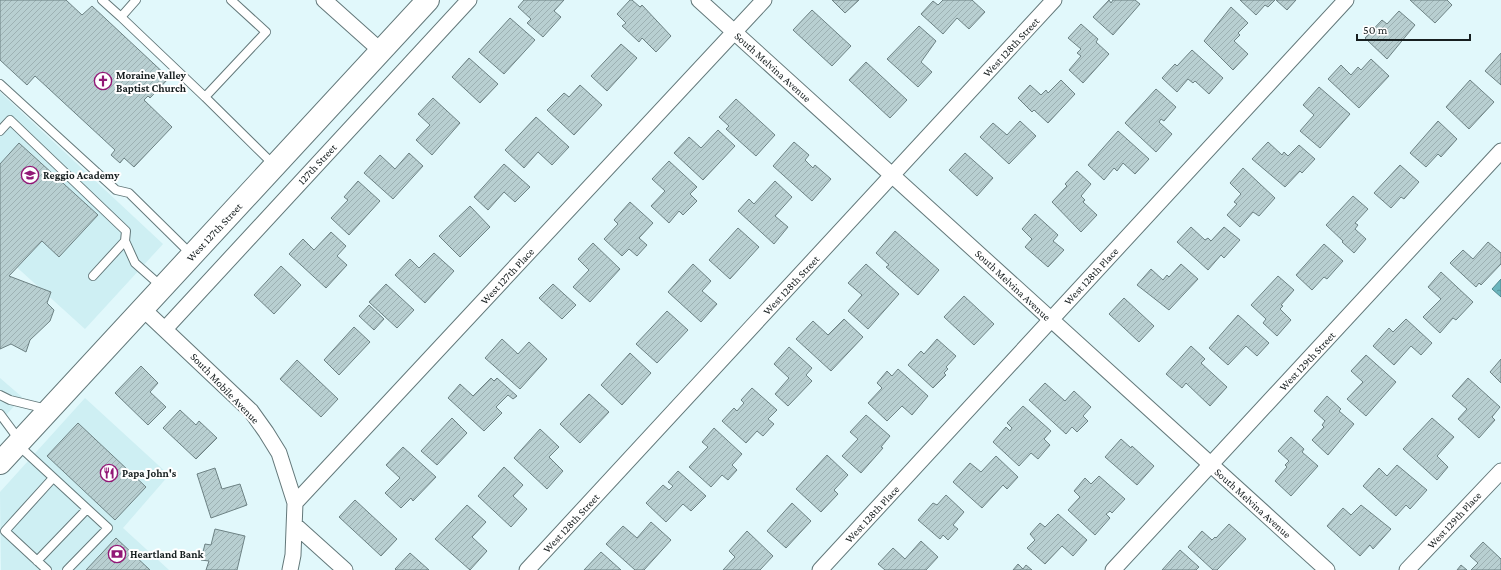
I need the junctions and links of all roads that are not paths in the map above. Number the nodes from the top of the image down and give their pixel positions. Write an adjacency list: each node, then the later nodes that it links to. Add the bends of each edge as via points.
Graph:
1 (102, 0): 11 (lane)
2 (136, 0): 11 (lane)
3 (231, 0): 15 (lane, via 266,32)
4 (324, 0): 13 (street)
5 (428, 0): 13 (main road, West 127th Street)
6 (469, 0): 26 (street, 127th Street)
7 (699, 0): 12 (street, South Melvina Avenue)
8 (764, 0): 12 (street, West 127th Place)
9 (1054, 0): 19 (street, West 128th Street)
10 (1346, 0): 25 (street, West 128th Place)
11 (121, 17): 15 (lane)
12 (734, 32): 19 (street, South Melvina Avenue); 35 (street, West 127th Place)
13 (381, 51): 18 (main road, West 127th Street)
14 (0, 84): 21 (lane, via 116,190 129,193)
15 (205, 97): 18 (lane)
16 (0, 131): 20 (lane, via 10,120 126,232)
17 (1501, 151): 32 (street, West 129th Street)
18 (275, 166): 21 (main road, West 127th Street)
19 (893, 175): 25 (street, South Melvina Avenue); 43 (street, West 128th Street)
20 (125, 241): 22 (lane); 23 (lane, via 134,262)
21 (193, 255): 23 (main road, West 127th Street)
22 (93, 276)
23 (163, 288): 24 (main road, West 127th Street)
24 (143, 309): 26 (street, South Mobile Avenue); 28 (main road, West 127th Street)
25 (1051, 320): 32 (street, South Melvina Avenue); 44 (street, West 128th Place)
26 (165, 329): 35 (street, South Mobile Avenue, via 234,394 266,432 279,453)
27 (0, 395): 28 (lane)
28 (50, 410): 30 (main road, West 127th Street)
29 (0, 414): 30 (lane)
30 (19, 443): 31 (main road, West 127th Street); 34 (lane)
31 (0, 463)
32 (1210, 464): 45 (street, West 129th Street); 46 (street, South Melvina Avenue)
33 (1501, 471): 47 (street, West 129th Place)
34 (53, 478): 36 (lane); 38 (lane, via 5,531)
35 (295, 503): 37 (street)
36 (87, 509): 38 (lane); 40 (lane, via 108,528)
37 (295, 525): 41 (street, via 294,555); 42 (street)
38 (37, 561): 39 (lane)
39 (47, 570)
40 (67, 570)
41 (290, 570)
42 (345, 570)
43 (527, 570)
44 (820, 570)
45 (1113, 570)
46 (1327, 570)
47 (1408, 570)

